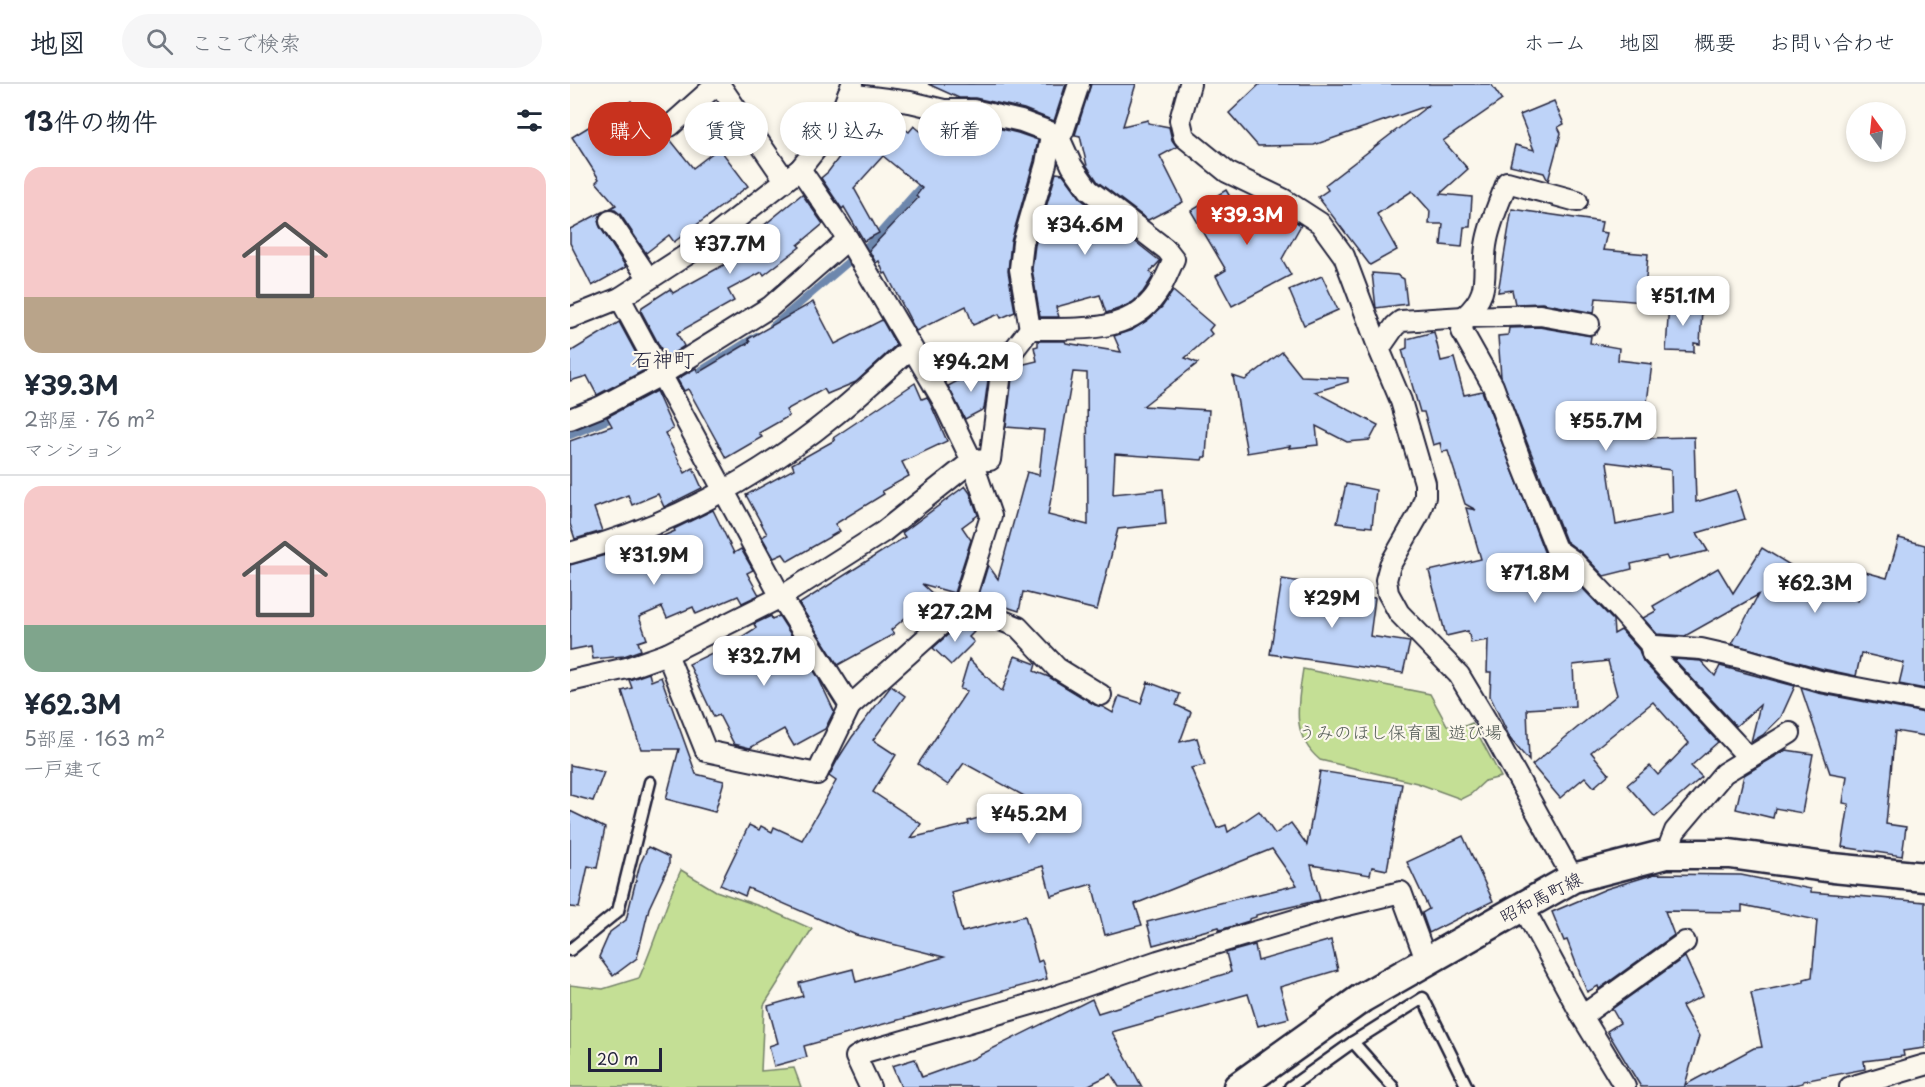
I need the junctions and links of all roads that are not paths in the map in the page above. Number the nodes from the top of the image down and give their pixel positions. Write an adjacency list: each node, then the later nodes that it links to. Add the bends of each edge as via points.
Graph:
1 (718, 84): 5 (street); 7 (street)
2 (1079, 84): 6 (street)
3 (1190, 84): 18 (street, via 1180,120 1184,137 1227,172 1283,199 1320,223 1344,256)
4 (850, 89): 6 (street, via 944,110 973,110); 7 (street, via 838,121)
5 (672, 124)
6 (1058, 135): 16 (street, via 1051,135 1023,243 1020,269); 16 (street, via 1072,166 1089,190 1174,259 1154,299 1125,320 1103,328)
7 (793, 175): 10 (street); 11 (street, via 708,241)
8 (1577, 201): 13 (street, via 1507,182 1487,240 1485,288)
9 (610, 222): 11 (street)
10 (848, 239): 17 (street); 19 (street, via 770,307)
11 (649, 279): 12 (street)
12 (620, 298): 14 (street); 19 (street)
13 (1464, 317): 15 (street, via 1540,315); 18 (street, via 1401,321); 26 (street, via 1462,331 1493,387 1556,549 1573,561 1619,609 1650,644)
14 (570, 318)
15 (1589, 324)
16 (1030, 329): 21 (street, via 1002,365 990,460)
17 (911, 348): 21 (street, via 942,399); 22 (street, via 835,416)
18 (1379, 349): 36 (street, via 1401,401 1425,483 1419,514 1390,565 1388,593 1399,613 1459,675)
19 (661, 375): 20 (street); 22 (street)
20 (570, 419)
21 (972, 461): 24 (street, via 883,532); 25 (street, via 991,516)
22 (723, 491): 23 (street, via 638,532); 24 (street)
23 (570, 553)
24 (782, 597): 27 (street); 31 (street)
25 (963, 605): 29 (street, via 1018,627 1057,668); 31 (street)
26 (1652, 652): 30 (street, via 1655,646 1701,649 1820,681); 33 (street)
27 (667, 654): 28 (street); 31 (street, via 706,751 817,774)
28 (570, 681)
29 (1101, 695)
30 (1925, 701)
31 (849, 706)
32 (1790, 733): 33 (street)
33 (1749, 758): 35 (street, via 1725,773 1675,831)
34 (650, 782): 40 (lane, via 618,910)
35 (1666, 854): 36 (main road, 昭和馬町線); 37 (main road, 昭和馬町線, via 1730,854)
36 (1574, 878): 38 (main road, 昭和馬町線)
37 (1925, 878)
38 (1522, 907): 41 (main road, 昭和馬町線); 42 (street)
39 (1685, 942): 42 (street)
40 (570, 950)
41 (1426, 960): 45 (street, via 1401,892 1335,908 1158,961 1042,1001 865,1052 856,1057); 46 (main road, 昭和馬町線, via 1362,998)
42 (1582, 1016): 50 (street)
43 (1353, 1042): 47 (lane); 48 (lane); 49 (lane, via 1423,998)
44 (1925, 1065): 51 (street)
45 (870, 1087)
46 (1238, 1087)
47 (1290, 1087)
48 (1393, 1087)
49 (1467, 1087)
50 (1625, 1087)
51 (1850, 1087)

